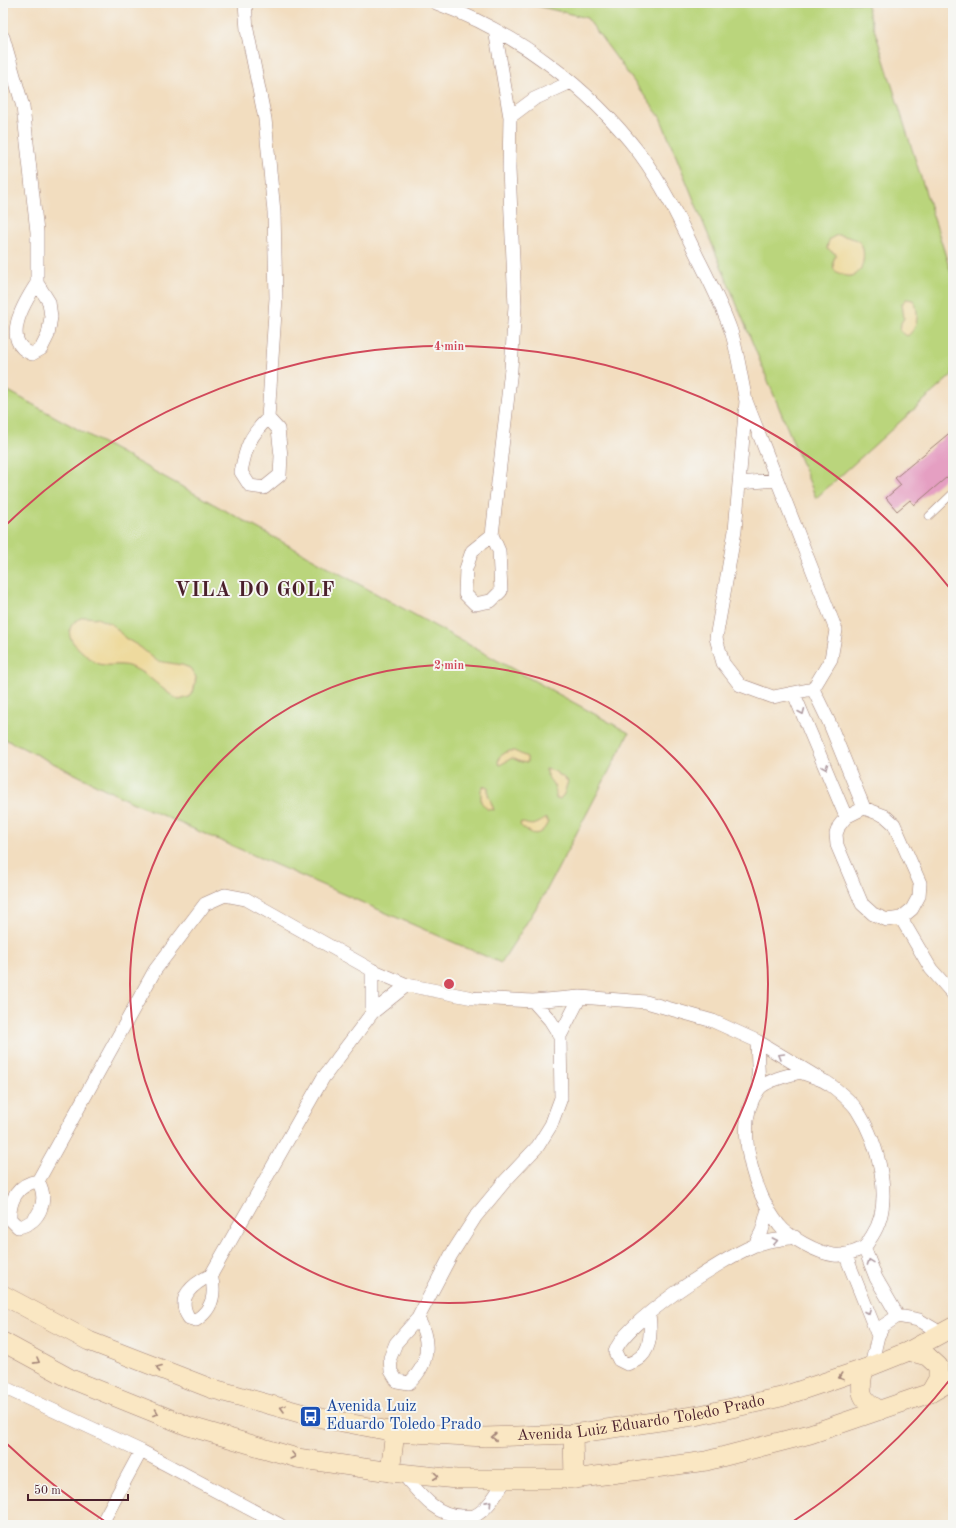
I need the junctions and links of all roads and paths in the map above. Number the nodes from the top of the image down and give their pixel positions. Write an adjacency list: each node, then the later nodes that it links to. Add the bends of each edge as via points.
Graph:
1 (245, 3): 9 (street, via 247,30 265,119 274,212 276,298)
2 (436, 3): 3 (street, via 467,14)
3 (495, 30): 5 (street, via 530,49); 6 (street)
4 (3, 37): 7 (street, via 23,107 37,232)
5 (571, 82): 6 (street, via 534,99); 8 (street, via 596,104 640,154 676,212 731,331)
6 (510, 117): 14 (street, via 508,169 515,306 511,369)
7 (37, 283): 7 (street, via 19,313 16,340 22,350 32,354 41,349 48,335 51,317 49,302)
8 (746, 401): 10 (street); 11 (street)
9 (268, 418): 9 (street, via 254,432 246,448 241,472 250,486 264,488 280,476 278,429)
10 (777, 480): 11 (street); 15 (street, via 836,630 831,659)
11 (739, 484): 16 (street, via 735,531 716,638 723,663 740,685 773,698)
12 (953, 493): 13 (lane)
13 (929, 516)
14 (492, 535): 14 (street, via 472,551 466,569 465,594 475,604 491,601 501,591 498,551)
15 (813, 689): 16 (street); 17 (street)
16 (794, 694): 18 (street, one-way to 18)
17 (864, 808): 18 (street); 19 (street, via 885,816 894,824 920,882 919,896 912,909)
18 (846, 817): 19 (street, via 836,834 836,845 862,904 873,914 887,920)
19 (901, 918): 22 (street, via 932,969)
20 (372, 970): 21 (street); 25 (street); 30 (street, via 246,899 226,895 205,904 155,970)
21 (407, 985): 24 (street, via 473,998); 25 (street)
22 (953, 994)
23 (580, 997): 24 (street); 26 (street); 27 (street, via 646,1002 714,1021)
24 (533, 1001): 26 (street)
25 (372, 1013): 36 (street, via 323,1078)
26 (560, 1036): 40 (street, via 561,1098 552,1125 538,1146 476,1216 451,1255)
27 (757, 1041): 28 (street, one-way to 27); 29 (street)
28 (827, 1083): 29 (street, via 800,1072 782,1076); 34 (street, via 857,1110 875,1146 882,1179 883,1207 877,1229)
29 (759, 1088): 31 (street, via 748,1112 747,1147 754,1176)
30 (38, 1181)
31 (768, 1209): 32 (street, via 780,1226); 33 (street)
32 (795, 1237): 33 (street, one-way to 32); 35 (street, via 806,1245 834,1255)
33 (755, 1245): 38 (street, via 691,1282)
34 (864, 1247): 35 (street); 39 (street, one-way to 34, via 876,1278)
35 (844, 1254): 42 (street, one-way to 42)
36 (211, 1275)
37 (3, 1295): 50 (main road, Avenida Luiz Eduardo Toledo Prado, one-way to 37, via 311,1416 210,1388 89,1341)
38 (649, 1315)
39 (898, 1316): 41 (street); 42 (street, via 883,1326)
40 (418, 1318)
41 (947, 1330): 44 (main road, Avenida Luiz Eduardo Toledo Prado)
42 (878, 1336): 45 (street)
43 (3, 1342): 53 (main road, one-way to 53, via 71,1380 188,1426 297,1458)
44 (909, 1351): 45 (main road, Avenida Luiz Eduardo Toledo Prado); 48 (main road, via 927,1356 938,1366 938,1379)
45 (868, 1367): 49 (main road, via 861,1381 862,1395 868,1405); 51 (main road, Avenida Luiz Eduardo Toledo Prado, one-way to 51, via 773,1399 700,1415)
46 (953, 1380): 48 (main road)
47 (5, 1392): 52 (street)
48 (930, 1393): 49 (main road)
49 (880, 1410): 55 (main road, via 810,1434 706,1461)
50 (395, 1432): 51 (main road, Avenida Luiz Eduardo Toledo Prado, one-way to 50, via 484,1437); 53 (main road)
51 (573, 1434): 55 (main road)
52 (141, 1451): 58 (street); 59 (street)
53 (396, 1472): 54 (main road, one-way to 54, via 456,1479); 56 (street)
54 (506, 1479): 55 (main road); 57 (street, one-way to 54)
55 (574, 1479)
56 (451, 1521): 57 (street)
57 (473, 1521)
58 (273, 1523)
59 (100, 1525)

